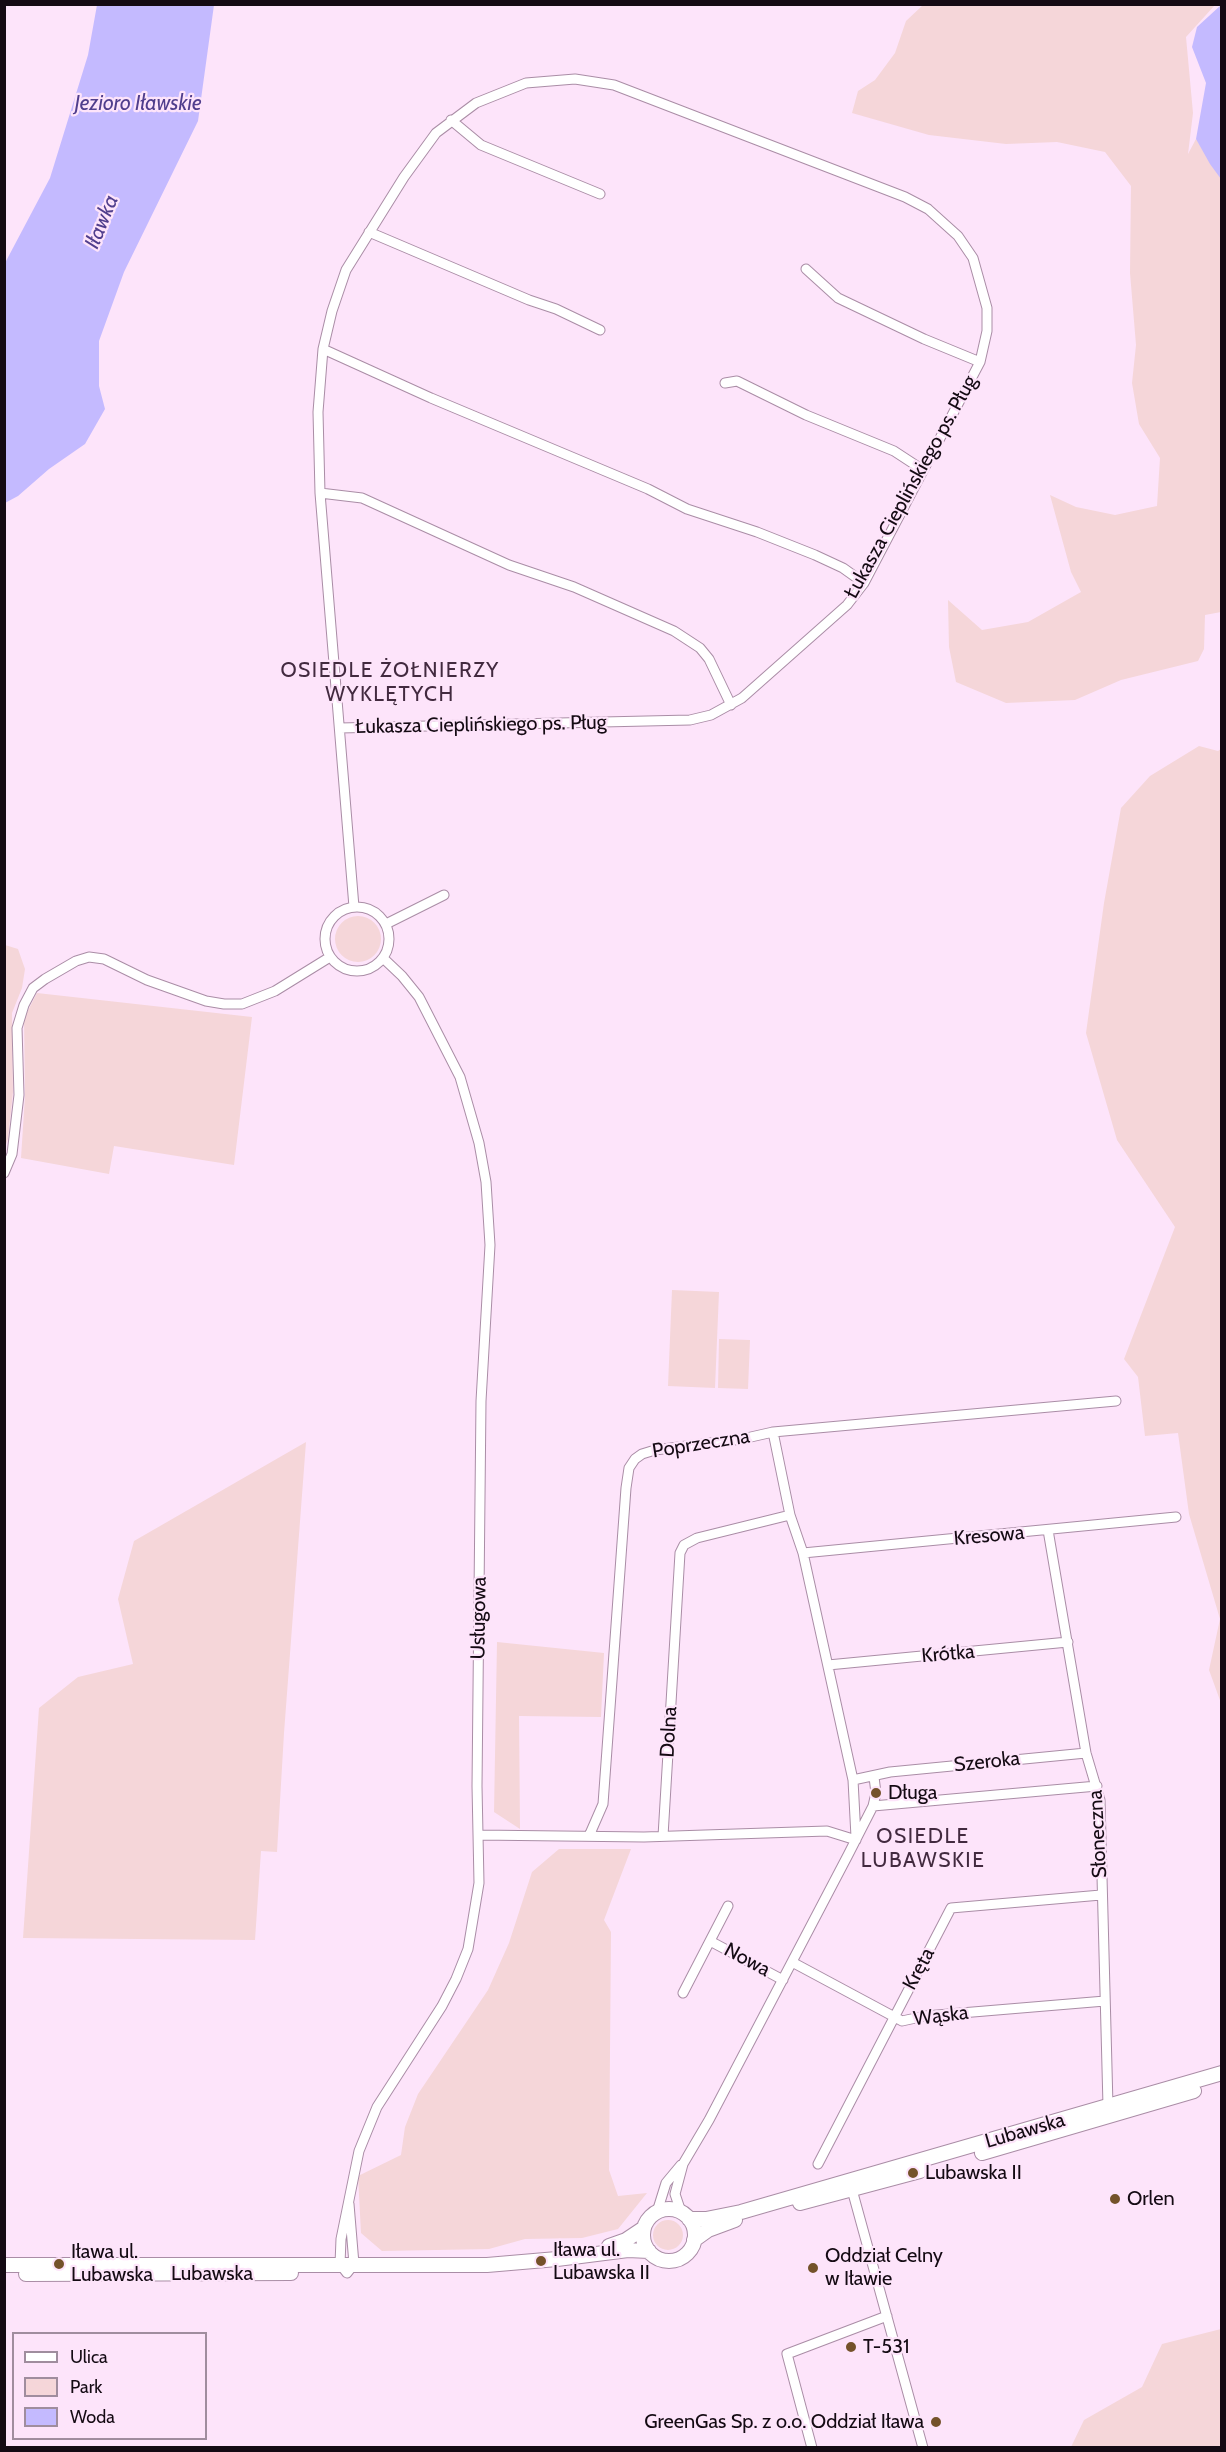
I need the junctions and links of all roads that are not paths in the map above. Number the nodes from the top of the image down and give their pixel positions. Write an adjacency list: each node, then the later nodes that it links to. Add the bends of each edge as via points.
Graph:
1 (451, 120): 2 (street, via 481,145); 3 (street, Łukasza Cieplińskiego ps. Pług, via 421,150); 7 (street, Łukasza Cieplińskiego ps. Pług, via 476,103 510,88 575,79 614,85 905,197 943,221 973,258 987,308)
2 (600, 194)
3 (369, 232): 5 (street); 6 (street, Łukasza Cieplińskiego ps. Pług, via 346,270)
4 (806, 269): 7 (street, via 838,298)
5 (600, 330)
6 (323, 349): 10 (street, Łukasza Cieplińskiego ps. Pług, via 318,412); 11 (street, via 687,509 815,555)
7 (980, 362): 9 (street, Łukasza Cieplińskiego ps. Pług)
8 (725, 382): 9 (street, via 737,381 894,451)
9 (923, 470): 11 (street, Łukasza Cieplińskiego ps. Pług)
10 (320, 492): 12 (street, via 362,498 509,565 641,615 700,648); 13 (street, Łukasza Cieplińskiego ps. Pług)
11 (864, 583): 12 (street, Łukasza Cieplińskiego ps. Pług, via 847,605)
12 (732, 705): 13 (street, Łukasza Cieplińskiego ps. Pług, via 690,720)
13 (340, 728): 15 (street, Łukasza Cieplińskiego ps. Pług)
14 (444, 895): 16 (street)
15 (354, 908): 16 (street, via 364,907 378,914); 17 (street, via 335,915 327,928 325,944)
16 (386, 924): 18 (street, via 390,942)
17 (330, 957): 18 (street, via 343,969 358,972 373,968); 19 (street, via 275,991 242,1004 206,1001 147,980 104,959 89,957 45,979 33,988 17,1028 19,1095 12,1154)
18 (383, 958): 33 (street, Usługowa, via 419,997 460,1077 486,1182 490,1245 482,1401)
19 (4, 1173)
20 (1116, 1401): 21 (street, Poprzeczna)
21 (773, 1432): 22 (street); 34 (street, Poprzeczna, via 655,1450 642,1454 629,1468 603,1804)
22 (790, 1515): 25 (street); 35 (street, Dolna, via 697,1538 684,1545 680,1553)
23 (1176, 1517): 24 (street, Kresowa)
24 (1048, 1530): 25 (street, Kresowa); 26 (street, Słoneczna)
25 (803, 1553): 27 (street)
26 (1068, 1642): 27 (street, Krótka); 28 (street, Słoneczna)
27 (828, 1665): 30 (street)
28 (1086, 1753): 29 (street, Szeroka, via 890,1772); 31 (street, Słoneczna)
29 (874, 1777): 30 (street, Szeroka); 32 (street)
30 (853, 1780): 36 (street)
31 (1097, 1786): 32 (street, Szeroka); 37 (street, Słoneczna)
32 (873, 1806): 36 (street)
33 (478, 1835): 34 (street); 52 (street, Usługowa, via 479,1882 468,1949 442,2006 373,2117 359,2151)
34 (589, 1836): 35 (street)
35 (663, 1836): 36 (street, via 827,1831)
36 (856, 1840): 40 (street)
37 (1101, 1895): 43 (street, Słoneczna); 44 (street, Kręta, via 951,1908)
38 (728, 1906): 39 (street, Nowa)
39 (710, 1941): 41 (street, Nowa); 42 (street, Nowa)
40 (792, 1962): 41 (street); 44 (street, Wąska)
41 (783, 1980): 49 (street)
42 (683, 1993)
43 (1105, 2001): 44 (street, Wąska, via 902,2020); 47 (street, Słoneczna)
44 (893, 2017): 50 (street, Kręta)
45 (1221, 2073): 47 (main road, Lubawska)
46 (1221, 2082): 48 (main road, Lubawska)
47 (1108, 2106): 48 (main road); 51 (main road, Lubawska)
48 (1099, 2119): 51 (main road, Lubawska)
49 (683, 2164): 53 (street, via 666,2183); 54 (street, via 675,2194)
50 (818, 2164)
51 (851, 2186): 54 (main road, Lubawska, via 705,2219); 56 (main road, Lubawska, via 755,2213 708,2230); 62 (street)
52 (349, 2204): 60 (street, Usługowa); 60 (street, Usługowa, via 341,2239)
53 (657, 2212): 54 (main road, via 669,2209); 55 (main road)
54 (685, 2216): 56 (main road)
55 (644, 2228): 57 (main road); 58 (main road, Lubawska, via 626,2240)
56 (694, 2240): 57 (main road, via 688,2252 675,2260 661,2260)
57 (648, 2251): 58 (main road, Lubawska)
58 (585, 2255): 60 (main road, Lubawska, via 487,2265)
59 (4, 2265): 60 (main road, Lubawska)
60 (347, 2267): 61 (main road, Lubawska)
61 (4, 2274)
62 (887, 2316): 63 (street, via 787,2354); 64 (street)
63 (812, 2448)
64 (923, 2448)

